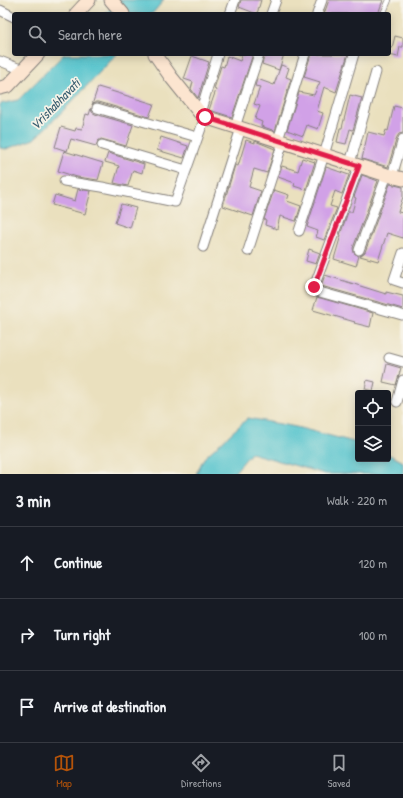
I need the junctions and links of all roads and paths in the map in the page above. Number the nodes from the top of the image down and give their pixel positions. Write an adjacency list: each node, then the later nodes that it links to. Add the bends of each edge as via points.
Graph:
1 (89, 0): 8 (street)
2 (111, 0): 9 (street)
3 (235, 0): 10 (street)
4 (276, 0): 11 (street)
5 (322, 0): 12 (street)
6 (389, 0): 13 (lane)
7 (0, 10): 14 (street)
8 (78, 12)
9 (121, 12)
10 (231, 12)
11 (272, 12)
12 (318, 12)
13 (384, 12)
14 (12, 16)
15 (36, 56): 22 (street)
16 (156, 56): 26 (street)
17 (217, 56): 26 (street)
18 (258, 56): 27 (street)
19 (304, 56): 30 (street)
20 (353, 56): 32 (street)
21 (0, 62): 22 (street)
22 (23, 70): 24 (street, via 8,86)
23 (376, 72): 33 (street)
24 (0, 88)
25 (96, 108): 28 (street)
26 (202, 115): 27 (street); 28 (street)
27 (238, 127): 30 (street); 38 (street)
28 (197, 137): 34 (street)
29 (403, 139): 35 (street)
30 (281, 141): 32 (street); 40 (street)
31 (102, 145): 34 (street)
32 (324, 155): 33 (street); 37 (street)
33 (354, 165): 35 (street); 43 (street, via 314,287 316,291)
34 (186, 170): 36 (street, via 176,202)
35 (394, 176): 39 (street)
36 (64, 181)
37 (299, 231)
38 (203, 247)
39 (359, 250)
40 (248, 251)
41 (403, 253): 42 (street, via 394,280)
42 (403, 283)
43 (402, 315)
44 (389, 358): 45 (street)
45 (403, 362)
46 (403, 380): 47 (street)
47 (396, 402)

